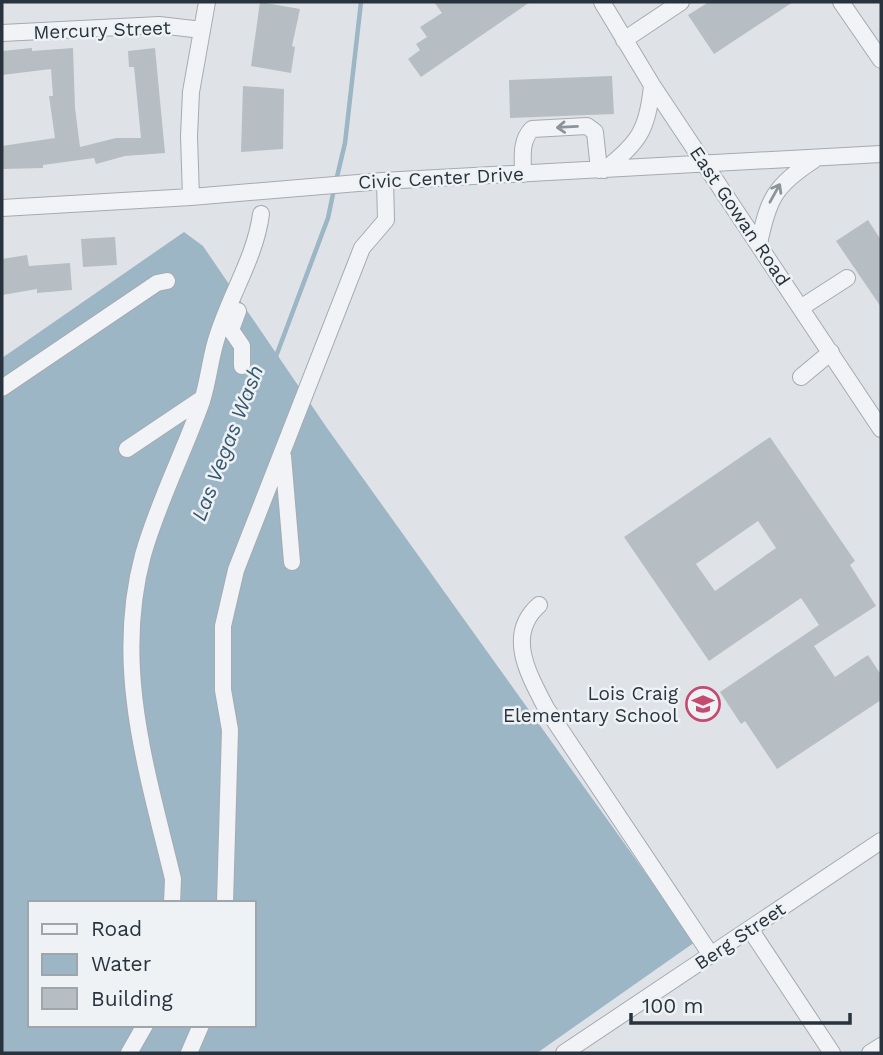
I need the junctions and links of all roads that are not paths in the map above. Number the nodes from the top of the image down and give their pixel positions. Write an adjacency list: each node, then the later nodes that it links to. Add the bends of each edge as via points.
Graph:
1 (207, 2): 5 (street)
2 (602, 2): 7 (street, East Gowan Road)
3 (681, 2): 7 (street)
4 (841, 2): 8 (street)
5 (202, 30): 6 (street, Mercury Street, via 159,25); 17 (street, via 191,92)
6 (2, 33)
7 (624, 40): 9 (street, East Gowan Road)
8 (881, 60)
9 (652, 85): 12 (street, East Gowan Road); 13 (street, via 644,130)
10 (881, 154): 11 (street, Civic Center Drive)
11 (815, 159): 12 (street, Civic Center Drive); 20 (street, one-way to 11, via 771,197 780,183)
12 (705, 164): 13 (street, Civic Center Drive); 20 (street, East Gowan Road)
13 (602, 170): 14 (street, Civic Center Drive); 14 (street, one-way to 14, via 595,132 587,126 532,129 525,136)
14 (523, 174): 15 (street, Civic Center Drive)
15 (384, 181): 16 (street, Civic Center Drive); 31 (street, via 386,220 362,248)
16 (258, 190): 17 (street, Civic Center Drive); 19 (street)
17 (191, 197): 18 (street, Civic Center Drive)
18 (2, 208)
19 (261, 214): 25 (street, via 269,233 231,330 242,346); 28 (street, via 258,236 216,341)
20 (760, 244): 23 (street, East Gowan Road)
21 (847, 278): 23 (street)
22 (167, 281): 27 (street)
23 (802, 307): 24 (street, East Gowan Road)
24 (831, 352): 26 (street); 29 (street, East Gowan Road)
25 (242, 366)
26 (801, 377)
27 (2, 388)
28 (203, 398): 30 (street); 35 (street, via 143,554 134,608 131,664 136,727 173,879)
29 (881, 429)
30 (127, 449)
31 (282, 451): 32 (street); 36 (street, via 236,570 223,626 223,690 230,730)
32 (292, 562)
33 (539, 605): 38 (street, via 528,615 520,640 528,674 552,718)
34 (881, 841): 37 (street, Berg Street)
35 (172, 901)
36 (225, 901)
37 (750, 929): 38 (street, Berg Street); 45 (street)
38 (711, 956): 44 (street, Berg Street)
39 (144, 1027): 42 (street)
40 (200, 1027): 43 (street)
41 (881, 1046): 46 (street)
42 (129, 1053)
43 (189, 1053)
44 (564, 1053)
45 (832, 1053)
46 (870, 1053)

